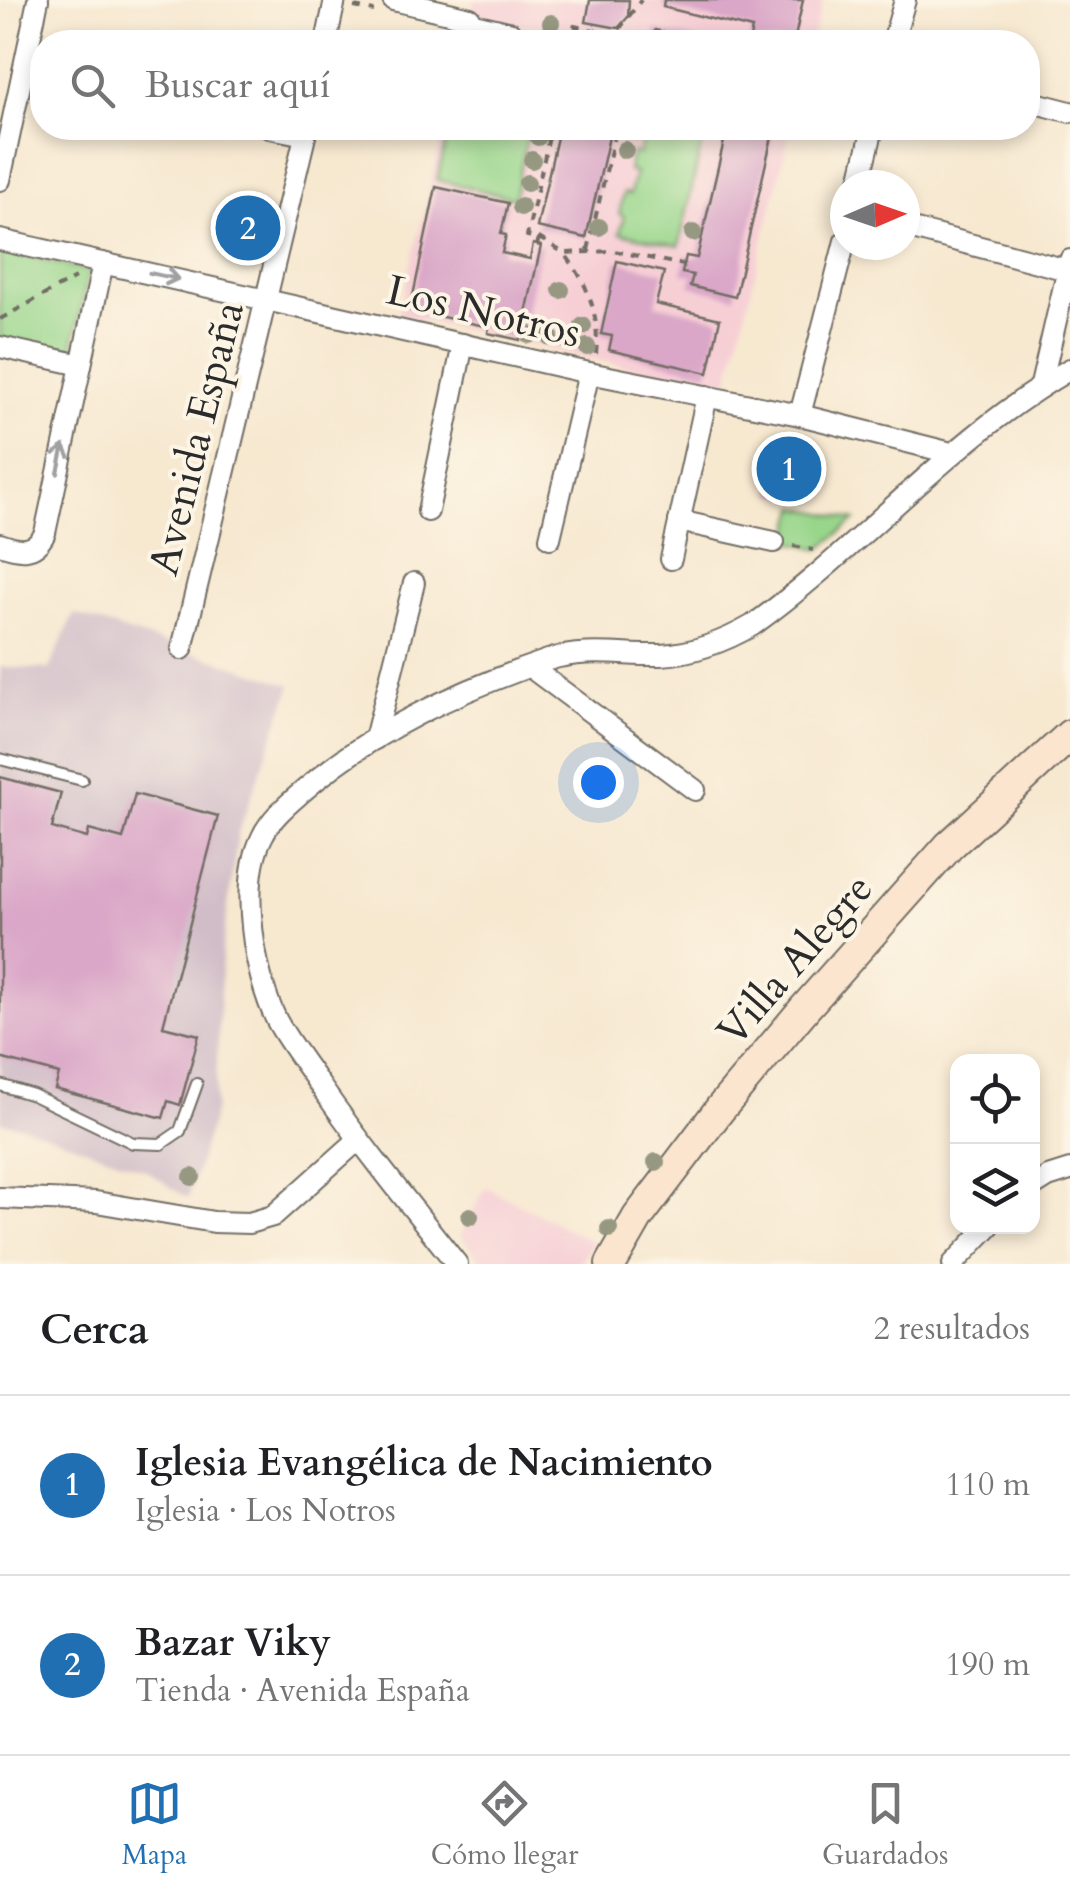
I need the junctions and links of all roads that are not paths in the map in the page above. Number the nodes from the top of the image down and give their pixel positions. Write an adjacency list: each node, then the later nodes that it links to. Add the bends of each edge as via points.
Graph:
1 (38, 0): 7 (street)
2 (336, 0): 8 (street)
3 (392, 0): 5 (street)
4 (904, 0): 9 (street)
5 (470, 18): 6 (lane)
6 (513, 28)
7 (36, 30)
8 (329, 30)
9 (897, 30)
10 (30, 84): 16 (street)
11 (1040, 104): 12 (street)
12 (1070, 112)
13 (304, 140): 22 (street, Avenida España)
14 (870, 140): 15 (street)
15 (863, 170)
16 (0, 180)
17 (920, 230): 21 (street)
18 (0, 240): 20 (street, Los Notros)
19 (840, 260): 31 (street)
20 (102, 263): 22 (street, Los Notros, one-way to 22); 26 (street)
21 (1069, 265): 23 (street)
22 (268, 299): 24 (street, Los Notros); 40 (street, Avenida España)
23 (1065, 310): 29 (street)
24 (464, 344): 28 (street, Los Notros); 33 (street)
25 (0, 347): 26 (street)
26 (82, 366): 37 (street, one-way to 26, via 28,550 45,533)
27 (1070, 368): 29 (street)
28 (589, 372): 30 (street, Los Notros); 35 (street)
29 (1042, 385): 32 (street)
30 (707, 396): 31 (street, Los Notros); 34 (street)
31 (800, 416): 32 (street, Los Notros)
32 (952, 452): 41 (street, via 770,614 719,643 659,655 572,655)
33 (428, 511)
34 (679, 521): 36 (street); 38 (street)
35 (550, 538)
36 (774, 542)
37 (0, 544)
38 (671, 559)
39 (414, 582): 43 (street)
40 (182, 649)
41 (530, 667): 43 (street); 46 (street)
42 (1070, 735): 55 (main road, Villa Alegre, via 949,846 805,1008 638,1217)
43 (375, 738): 49 (street, via 277,815 262,836 252,874 256,956 268,1001)
44 (0, 759): 45 (lane)
45 (82, 780)
46 (695, 790)
47 (197, 1084): 48 (lane, via 180,1130 161,1144 132,1143)
48 (0, 1086)
49 (358, 1140): 52 (street, via 273,1216 249,1223 96,1202); 54 (street)
50 (1070, 1170): 51 (street)
51 (1040, 1182)
52 (0, 1198)
53 (981, 1234): 56 (street)
54 (457, 1264)
55 (611, 1264)
56 (953, 1264)

